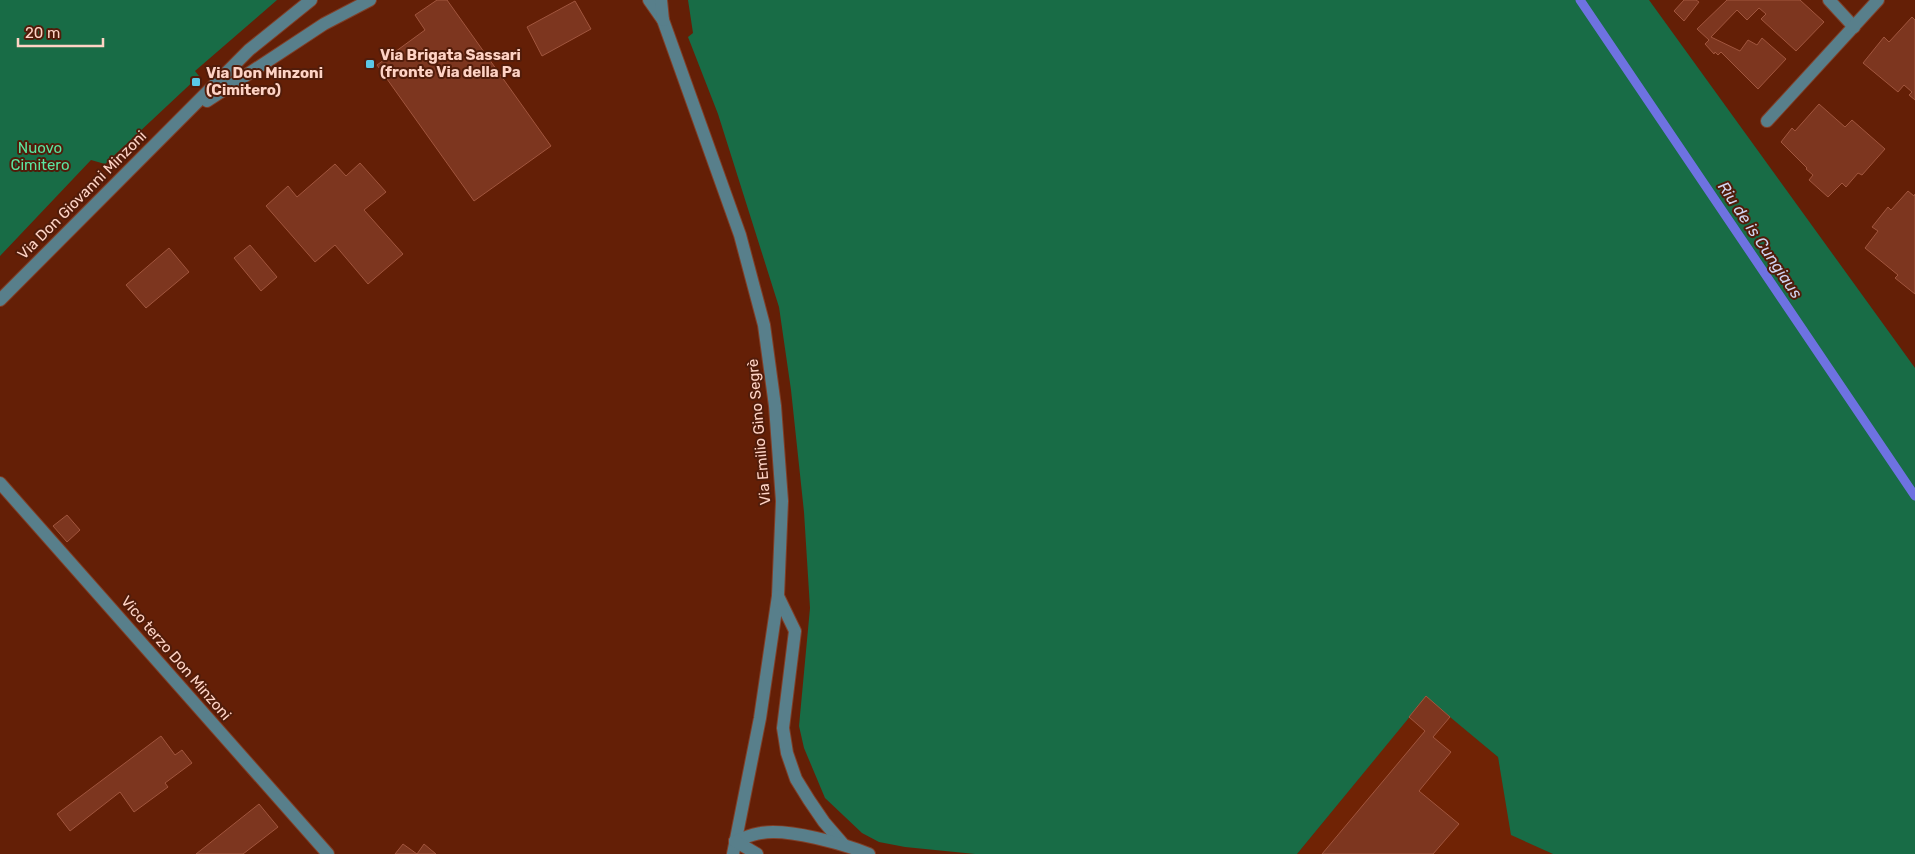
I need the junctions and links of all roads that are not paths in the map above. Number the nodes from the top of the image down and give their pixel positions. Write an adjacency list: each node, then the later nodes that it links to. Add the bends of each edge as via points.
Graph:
1 (311, 0): 9 (street, Via Don Giovanni Minzoni, via 249,50)
2 (370, 0): 9 (street, Via Don Giovanni Minzoni, via 324,24)
3 (649, 0): 7 (street)
4 (662, 0): 7 (street)
5 (1829, 0): 8 (street)
6 (1878, 0): 8 (street)
7 (663, 20): 13 (street, Via Emilio Gino Segrè, via 740,235 764,325 776,406 782,501)
8 (1854, 27): 10 (street)
9 (188, 114): 11 (street, Via Don Giovanni Minzoni)
10 (1766, 122)
11 (0, 300)
12 (0, 483): 16 (street, Vico terzo Don Minzoni)
13 (778, 596): 14 (street, via 795,631 783,728 787,752 796,779 809,800); 15 (street, Via Emilio Gino Segrè, via 760,718)
14 (844, 844): 15 (street, via 762,833); 18 (street)
15 (734, 848): 17 (street)
16 (328, 854)
17 (757, 854)
18 (869, 854)

